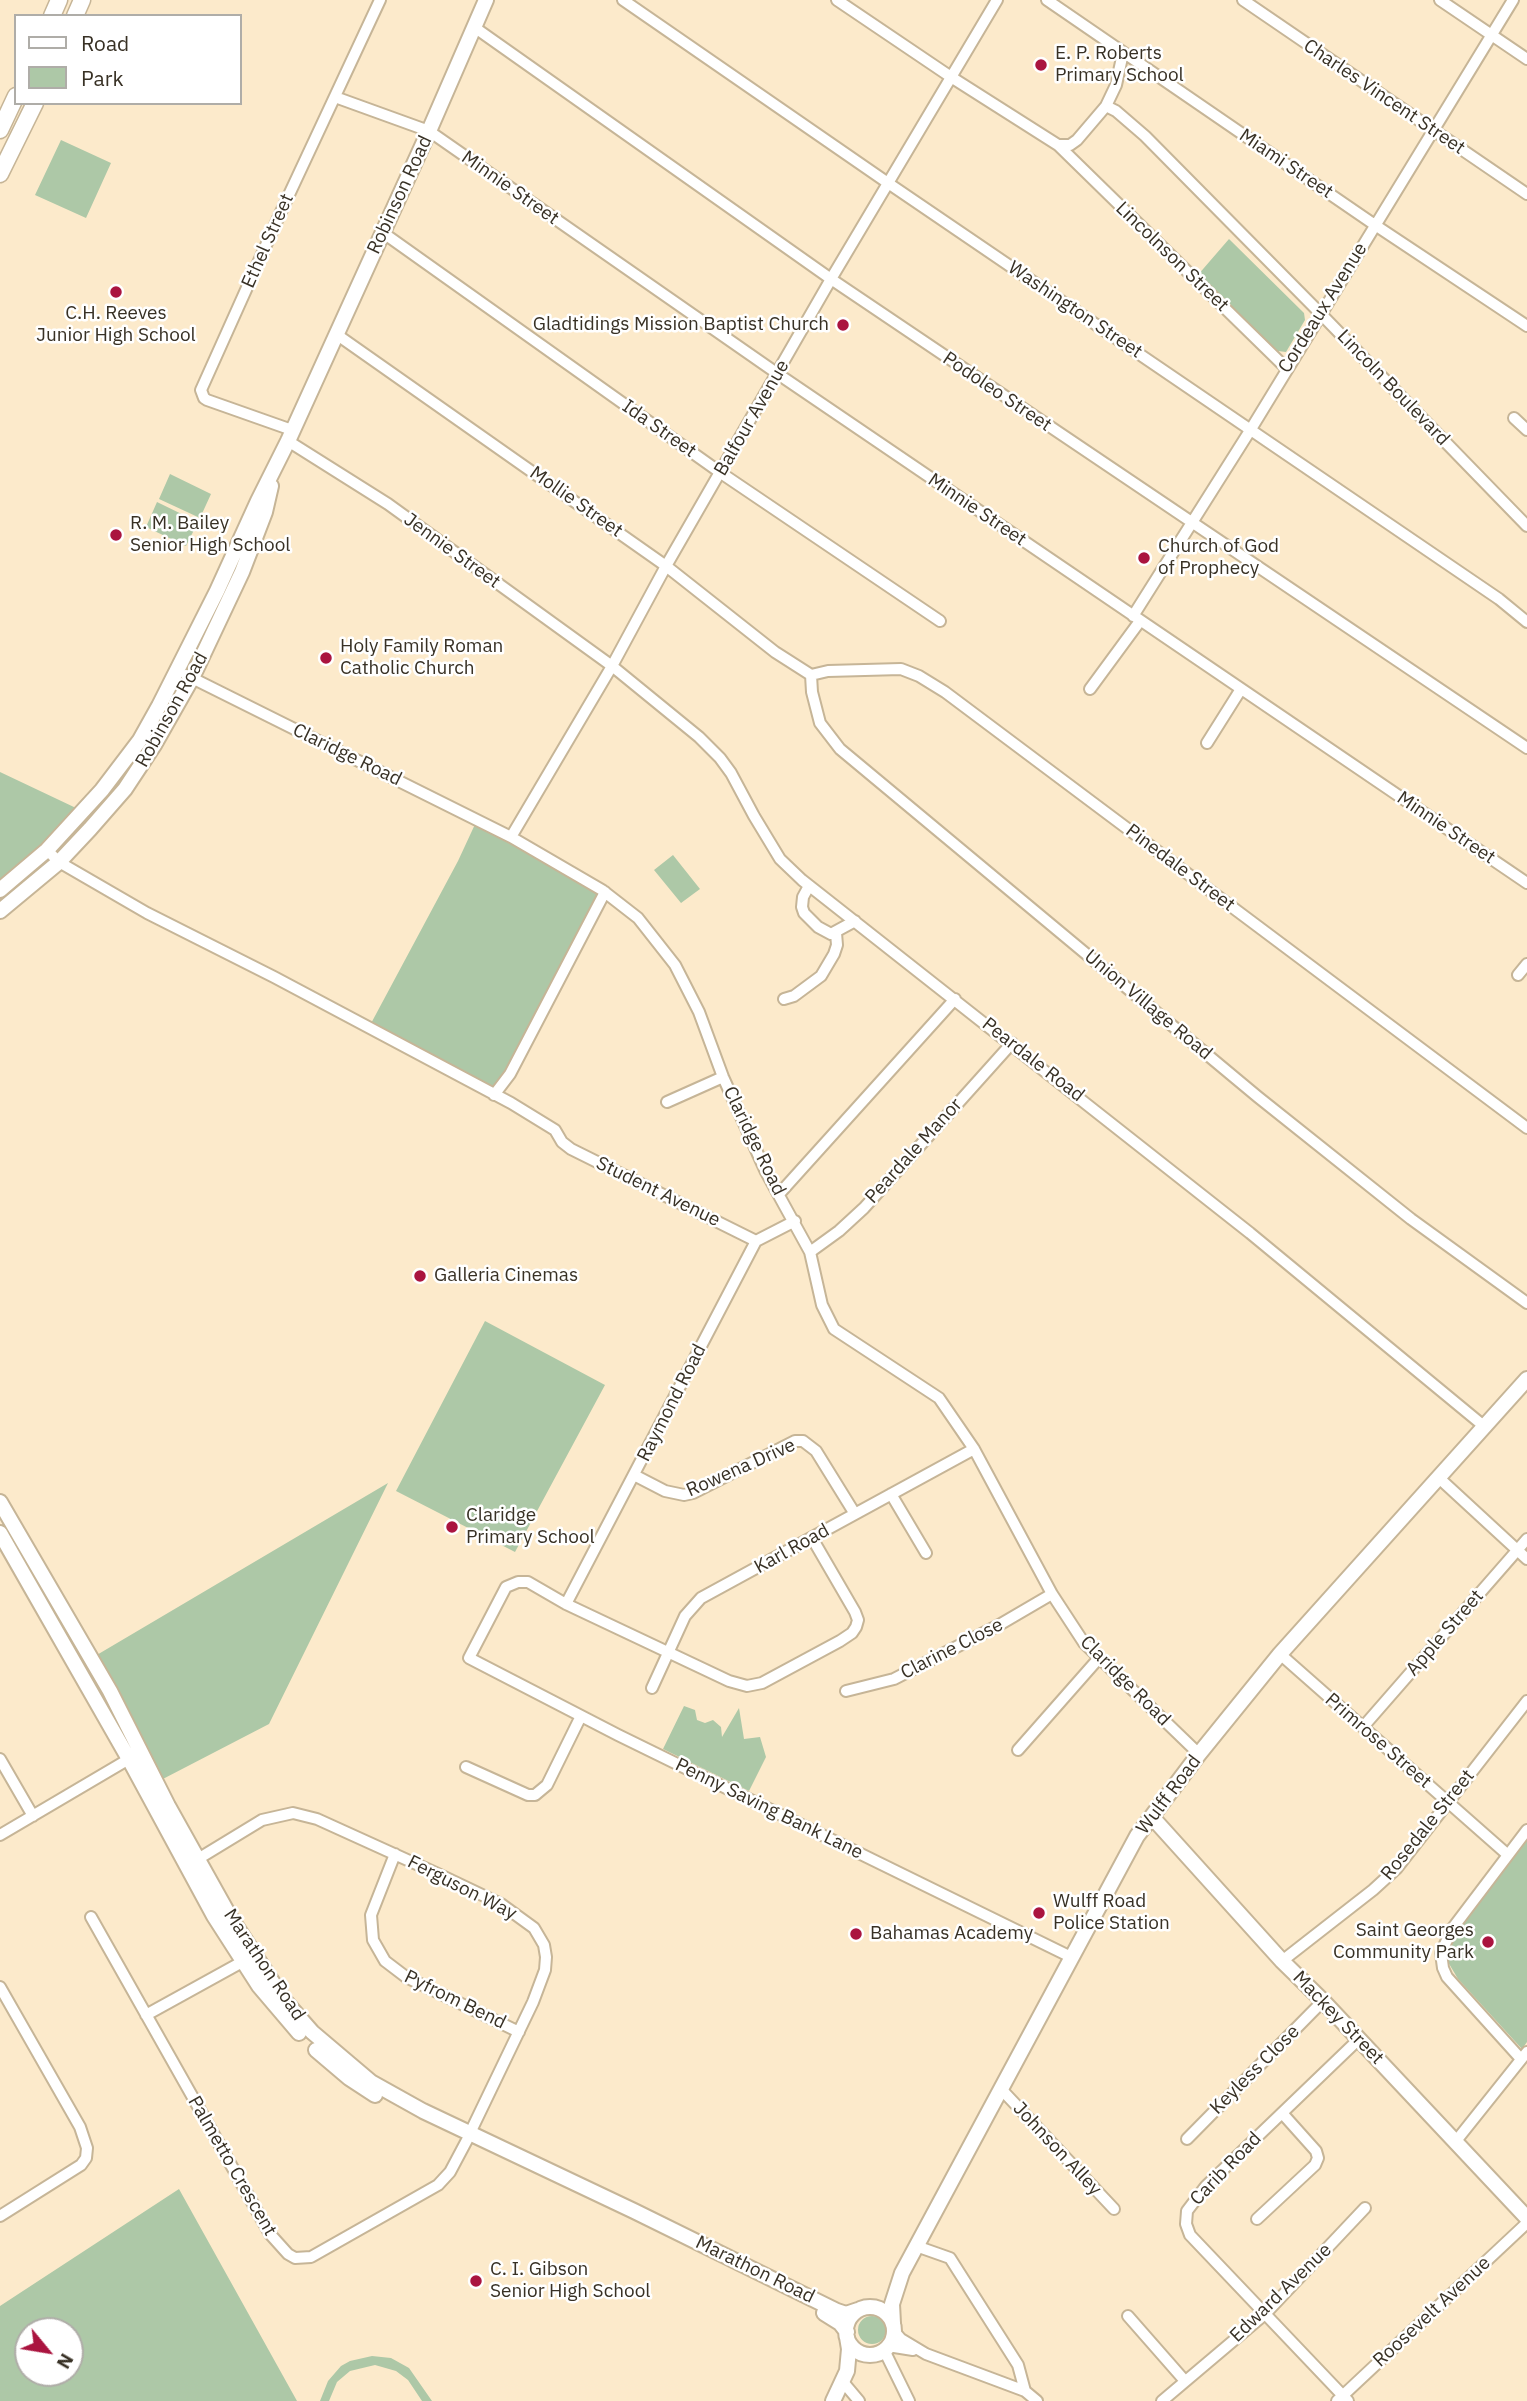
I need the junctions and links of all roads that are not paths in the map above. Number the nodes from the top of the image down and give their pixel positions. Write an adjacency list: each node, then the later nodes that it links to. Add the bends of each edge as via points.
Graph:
1 (380, 0): 15 (street, Ethel Street)
2 (486, 0): 10 (main road, Robinson Road)
3 (623, 0): 24 (street, Washington Street)
4 (837, 0): 14 (street)
5 (998, 0): 14 (street, Balfour Avenue)
6 (1047, 0): 12 (street, Miami Street)
7 (1242, 0): 21 (street, Charles Vincent Street)
8 (1440, 0): 11 (street)
9 (1513, 0): 11 (street, Cordeaux Avenue)
10 (474, 27): 20 (main road, Robinson Road); 28 (street, Podoleo Street)
11 (1491, 34): 13 (street); 21 (street, Cordeaux Avenue)
12 (1123, 53): 18 (street); 26 (street, Miami Street)
13 (1527, 59)
14 (951, 78): 22 (street); 24 (street, Balfour Avenue)
15 (335, 97): 20 (street, Minnie Street); 37 (street, Ethel Street, via 201,390 204,398)
16 (14, 100): 19 (highway)
17 (34, 105): 23 (highway)
18 (1106, 106): 22 (street, via 1077,140); 29 (street, Lincoln Boulevard, via 1145,136)
19 (0, 130)
20 (429, 131): 27 (main road, Robinson Road); 33 (street, Minnie Street)
21 (1433, 131): 25 (street, Charles Vincent Street); 26 (street, Cordeaux Avenue)
22 (1058, 145): 32 (street, Lincolnson Street)
23 (0, 174)
24 (888, 183): 28 (street, Balfour Avenue); 35 (street, Washington Street)
25 (1527, 194)
26 (1375, 225): 29 (street, Cordeaux Avenue); 30 (street, Miami Street)
27 (382, 232): 31 (main road, Robinson Road); 39 (street, Ida Street)
28 (831, 279): 33 (street, Balfour Avenue); 40 (street, Podoleo Street)
29 (1320, 313): 32 (street, Cordeaux Avenue); 41 (street, Lincoln Boulevard)
30 (1527, 327)
31 (337, 334): 37 (main road, Robinson Road); 42 (street, Mollie Street)
32 (1286, 368): 35 (street, Cordeaux Avenue)
33 (778, 374): 39 (street, Balfour Avenue); 43 (street, Minnie Street)
34 (1514, 418): 36 (street)
35 (1251, 429): 40 (street, Cordeaux Avenue); 45 (street, Washington Street)
36 (1527, 430)
37 (290, 436): 38 (main road, Robinson Road); 46 (street, Jennie Street)
38 (276, 465): 47 (main road, Robinson Road); 49 (main road, Robinson Road, via 254,542)
39 (721, 473): 42 (street, Balfour Avenue); 44 (street, Ida Street)
40 (1191, 524): 43 (street, Cordeaux Avenue); 53 (street, Podoleo Street)
41 (1527, 526)
42 (666, 566): 46 (street, Balfour Avenue); 48 (street, Mollie Street)
43 (1137, 619): 50 (street, Cordeaux Avenue); 51 (street, Minnie Street)
44 (940, 621)
45 (1527, 621)
46 (612, 666): 54 (street, Balfour Avenue); 58 (street, Peardale Road, via 720,758 780,859)
47 (178, 671): 49 (street, Claridge Road); 55 (main road, Robinson Road, via 121,768)
48 (811, 676): 74 (street, Pinedale Street, via 828,671 901,669 936,687); 79 (street, Union Village Road, via 820,723 841,750 1258,1097 1411,1219)
49 (192, 678): 54 (street, Claridge Road); 56 (main road, Robinson Road, via 138,770)
50 (1090, 689)
51 (1241, 689): 52 (street); 57 (street, Minnie Street)
52 (1207, 743)
53 (1527, 748)
54 (511, 837): 60 (street, Claridge Road)
55 (47, 850): 56 (street, Student Avenue); 59 (main road, Robinson Road)
56 (59, 862): 61 (main road, Robinson Road); 71 (street, Student Avenue)
57 (1527, 883)
58 (810, 886): 62 (street, Peardale Road); 63 (street, via 803,897 804,913 827,933)
59 (0, 890)
60 (605, 892): 69 (street); 70 (street, Claridge Road, via 638,918 675,965 699,1012)
61 (0, 911)
62 (855, 921): 63 (street); 67 (street, Peardale Road)
63 (836, 933): 66 (street, via 834,954 821,976)
64 (1527, 964): 65 (street)
65 (1518, 975)
66 (784, 999)
67 (955, 999): 68 (street, Peardale Road); 75 (street)
68 (1012, 1044): 78 (street, Peardale Manor, via 864,1208); 81 (street, Peardale Road)
69 (510, 1074): 71 (street); 73 (street)
70 (723, 1077): 72 (street); 75 (street, Claridge Road)
71 (494, 1095): 73 (street, Student Avenue)
72 (667, 1102)
73 (511, 1103): 77 (street, Student Avenue, via 555,1130 571,1149)
74 (1527, 1128)
75 (780, 1193): 76 (street, Claridge Road)
76 (795, 1221): 77 (street); 78 (street, Claridge Road)
77 (756, 1241): 83 (street, Raymond Road)
78 (810, 1252): 82 (street, Claridge Road, via 822,1305 834,1329 939,1398)
79 (1527, 1303)
80 (1527, 1379): 81 (main road, Wulff Road)
81 (1485, 1427): 84 (main road, Wulff Road)
82 (974, 1449): 85 (street, Karl Road); 94 (street, Claridge Road)
83 (635, 1475): 87 (street, Rowena Drive, via 684,1495 794,1441 803,1441 812,1445); 95 (street, Raymond Road)
84 (1439, 1478): 91 (street); 97 (main road, Wulff Road)
85 (891, 1494): 87 (street, Karl Road); 92 (street)
86 (0, 1502): 116 (main road, Marathon Road, via 110,1691)
87 (855, 1514): 89 (street, Karl Road)
88 (0, 1533): 107 (main road, Marathon Road)
89 (812, 1538): 96 (street, Karl Road, via 701,1598 685,1616); 96 (street, via 855,1612 858,1620 852,1633 774,1677 747,1686)
90 (1527, 1539): 91 (street, Apple Street)
91 (1518, 1550): 93 (street); 103 (street, Apple Street)
92 (926, 1553)
93 (1527, 1559)
94 (1052, 1594): 98 (street, Claridge Road); 100 (street, Clarine Close, via 894,1679)
95 (566, 1604): 96 (street); 102 (street, Penny Saving Bank Lane, via 528,1583 506,1587 469,1658)
96 (668, 1654): 99 (street, Karl Road)
97 (1280, 1654): 103 (street, Primrose Street); 105 (main road, Wulff Road)
98 (1098, 1658): 104 (street); 105 (street, Claridge Road)
99 (652, 1688)
100 (846, 1691)
101 (1527, 1701): 109 (street, Rosedale Street)
102 (581, 1716): 108 (street, via 547,1785 535,1795); 118 (street, Penny Saving Bank Lane)
103 (1363, 1727): 109 (street, Primrose Street)
104 (1018, 1750)
105 (1199, 1754): 111 (main road, Wulff Road)
106 (0, 1759): 110 (street)
107 (129, 1759): 110 (street); 116 (main road, Marathon Road)
108 (466, 1768)
109 (1448, 1802): 115 (street, Primrose Street); 119 (street, Rosedale Street, via 1397,1868)
110 (33, 1816): 113 (street)
111 (1152, 1817): 118 (main road, Wulff Road); 119 (main road, Mackey Street)
112 (1527, 1830): 115 (street)
113 (0, 1835)
114 (395, 1854): 116 (street, Ferguson Way, via 293,1812 262,1820); 124 (street, Pyfrom Bend, via 371,1915 373,1940 385,1961 406,1977); 124 (street, Ferguson Way, via 501,1905 525,1920 539,1936 545,1970)
115 (1508, 1855): 126 (street, via 1452,1929 1441,1960 1447,1976)
116 (191, 1863): 120 (main road, Marathon Road); 129 (main road, Marathon Road, via 284,2000 312,2032 387,2092)
117 (91, 1917): 123 (street, Palmetto Crescent)
118 (1071, 1957): 127 (main road, Wulff Road)
119 (1282, 1961): 122 (main road, Mackey Street)
120 (242, 1962): 123 (street); 129 (main road, Marathon Road, via 286,2019 349,2078 392,2104)
121 (0, 1987): 134 (street, via 80,2127 87,2148 81,2165)
122 (1323, 2001): 125 (main road, Mackey Street); 130 (street, Keyless Close)
123 (146, 2015): 129 (street, Palmetto Crescent, via 270,2234 295,2258 311,2258 438,2185)
124 (519, 2032): 129 (street, Ferguson Way)
125 (1359, 2039): 128 (street, Carib Road); 131 (main road, Mackey Street)
126 (1524, 2056): 131 (street)
127 (1001, 2089): 133 (street, Johnson Alley); 138 (main road, Wulff Road)
128 (1282, 2113): 136 (street, via 1318,2158); 141 (street, Carib Road, via 1206,2186 1187,2211 1190,2235)
129 (468, 2137): 140 (main road, Marathon Road, via 841,2312); 144 (main road, Marathon Road, via 823,2312 844,2326)
130 (1187, 2139)
131 (1456, 2141): 135 (main road, Mackey Street)
132 (1365, 2208): 141 (street, Edward Avenue)
133 (1114, 2209)
134 (0, 2216)
135 (1527, 2218)
136 (1257, 2219)
137 (1527, 2223): 150 (street, Roosevelt Avenue)
138 (916, 2246): 139 (main road, Wulff Road); 149 (street, via 950,2258 1018,2365)
139 (902, 2273): 140 (main road, Wulff Road, via 874,2305); 143 (main road, Wulff Road, via 892,2304)
140 (860, 2310): 143 (main road, via 884,2311); 144 (main road, via 848,2322)
141 (1265, 2314): 147 (street, Edward Avenue); 150 (street, Carib Road)
142 (1128, 2316): 147 (street)
143 (894, 2327): 145 (main road); 146 (street, via 901,2339)
144 (847, 2334): 145 (main road, via 861,2353); 148 (main road, via 849,2360)
145 (883, 2350): 146 (street); 148 (main road, via 860,2362); 153 (street)
146 (926, 2354): 149 (street)
147 (1185, 2381): 155 (street, Edward Avenue)
148 (843, 2382): 151 (main road); 152 (street)
149 (1025, 2391): 154 (street)
150 (1343, 2399)
151 (833, 2401)
152 (859, 2401)
153 (909, 2401)
154 (1037, 2401)
155 (1162, 2401)

